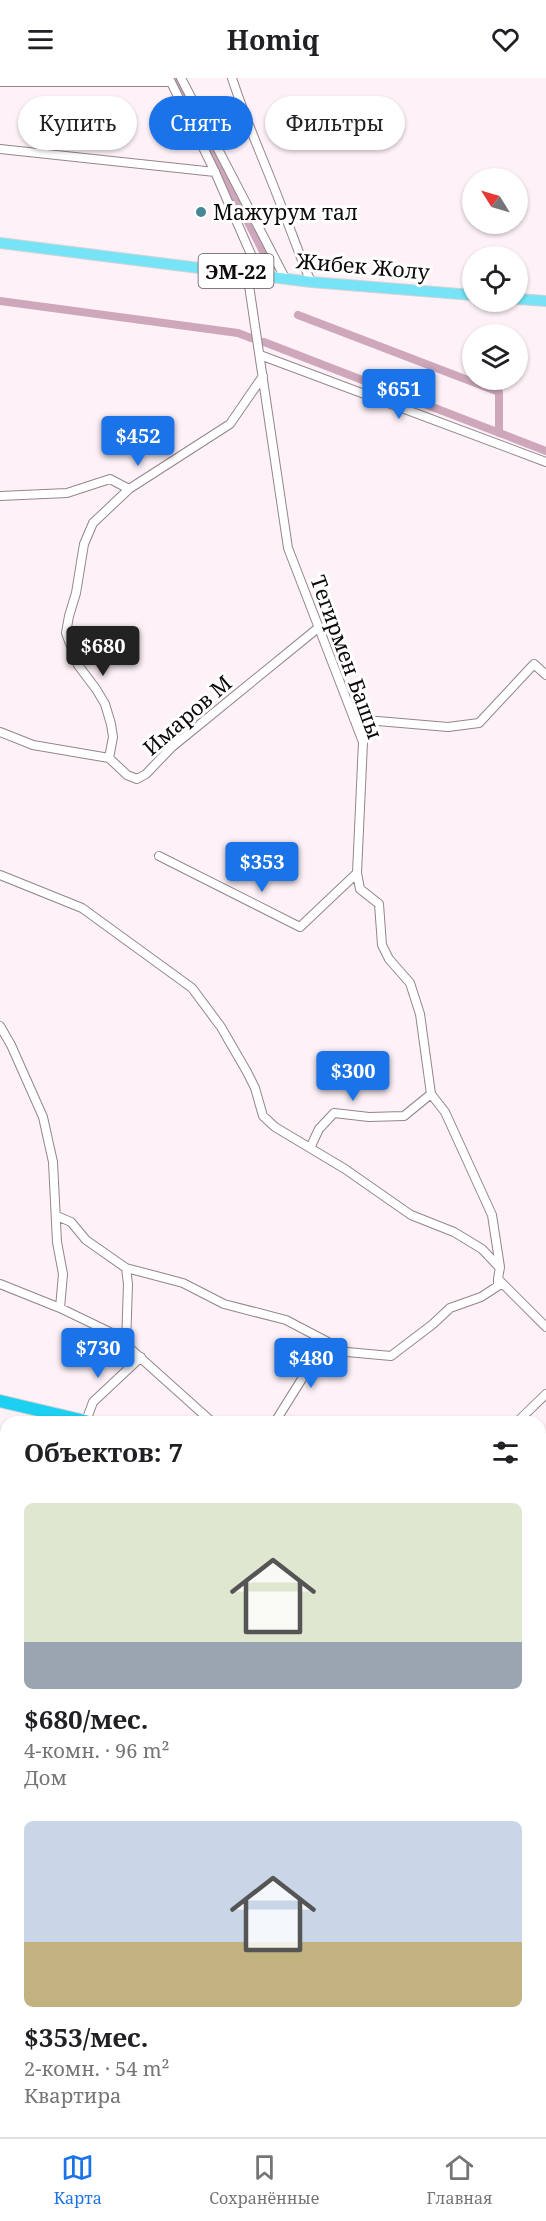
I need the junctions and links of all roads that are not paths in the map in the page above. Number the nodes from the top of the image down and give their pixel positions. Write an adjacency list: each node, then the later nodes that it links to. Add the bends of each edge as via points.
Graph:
1 (182, 78): 10 (street)
2 (232, 78): 11 (street)
3 (170, 80): 4 (street); 6 (street)
4 (0, 82)
5 (0, 149): 6 (street)
6 (215, 172): 9 (street)
7 (0, 243): 8 (main road, Жибек Жолу / ЭМ-22)
8 (247, 272): 9 (main road, Жибек Жолу / ЭМ-22); 15 (street, Тегирмен Башы)
9 (260, 275): 10 (main road, Жибек Жолу / ЭМ-22)
10 (285, 278): 11 (main road, Жибек Жолу / ЭМ-22)
11 (311, 282): 12 (main road, Жибек Жолу / ЭМ-22)
12 (462, 294)
13 (528, 300): 14 (main road)
14 (546, 301)
15 (260, 354): 16 (street, Тегирмен Башы); 17 (street)
16 (263, 376): 18 (street, via 230,424); 20 (street, Тегирмен Башы, via 288,548)
17 (546, 462)
18 (129, 489): 19 (street, via 110,479 67,493); 24 (street, via 93,523 84,544 66,633 78,665 105,705 113,737)
19 (0, 496)
20 (318, 628): 22 (street, Тегирмен Башы); 24 (street, Имаров М, via 172,747 146,774 137,779 127,775)
21 (546, 675): 22 (street, via 534,664 479,723 448,727)
22 (354, 719): 26 (street, Тегирмен Башы, via 363,742)
23 (0, 732): 24 (street, Имаров М, via 33,745)
24 (109, 758)
25 (159, 856): 26 (street, via 300,927)
26 (357, 873): 29 (street, via 360,889 379,904 382,945 410,983 420,1014)
27 (0, 875): 30 (street, via 82,908 192,988 247,1072 263,1116)
28 (0, 1026): 31 (street, via 43,1117 53,1162)
29 (431, 1094): 30 (street, via 404,1116 334,1113 319,1129); 32 (street, via 445,1112 492,1215)
30 (310, 1148): 32 (street, via 411,1215 454,1232 482,1249)
31 (57, 1216): 33 (street, via 71,1222 86,1240); 36 (street, via 63,1274)
32 (500, 1267): 34 (street)
33 (126, 1268): 38 (street, via 183,1283 224,1305 286,1320); 39 (street)
34 (498, 1279): 37 (street); 38 (street, via 498,1286 450,1308 391,1356 347,1352)
35 (0, 1284): 36 (street)
36 (60, 1308): 39 (street, via 114,1334)
37 (546, 1327)
38 (325, 1342): 48 (street)
39 (126, 1344): 40 (street)
40 (141, 1357): 46 (street, via 93,1402); 47 (street)
41 (545, 1396): 49 (street)
42 (0, 1401): 43 (highway)
43 (48, 1413): 44 (street); 45 (highway)
44 (53, 1416)
45 (61, 1416)
46 (90, 1416)
47 (205, 1416)
48 (279, 1416)
49 (523, 1416)

